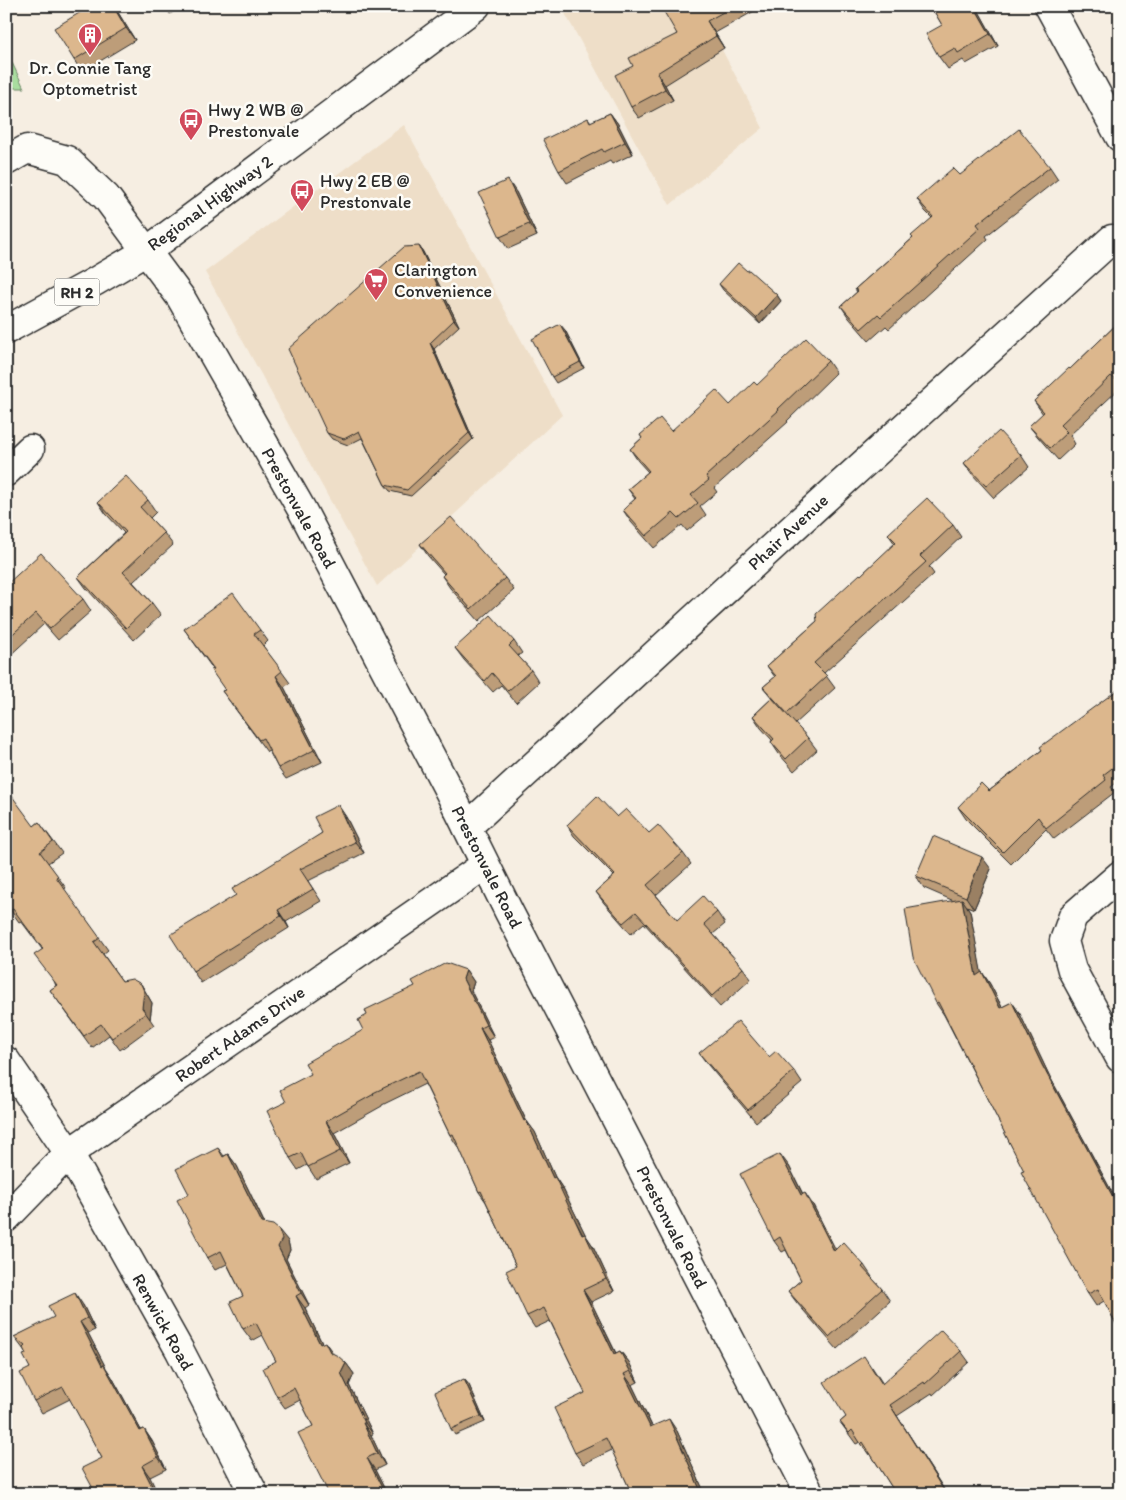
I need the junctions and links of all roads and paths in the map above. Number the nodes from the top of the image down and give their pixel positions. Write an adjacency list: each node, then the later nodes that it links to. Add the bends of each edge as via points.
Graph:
1 (476, 6): 6 (street, Regional Highway 2 / RH 2)
2 (1049, 6): 3 (street)
3 (1120, 137)
4 (6, 161): 6 (street, Prestonvale Road, via 27,149 67,160 106,196)
5 (1112, 239): 10 (street, Phair Avenue)
6 (146, 251): 7 (street, Regional Highway 2 / RH 2); 10 (street, Prestonvale Road, via 182,298 302,510)
7 (6, 330)
8 (30, 449): 9 (street)
9 (6, 472)
10 (467, 827): 11 (street, Prestonvale Road)
11 (485, 864): 15 (street, Robert Adams Drive); 18 (street, Prestonvale Road)
12 (1120, 875): 13 (street, via 1073,916 1064,941 1072,970)
13 (1120, 1058)
14 (6, 1061): 15 (street, Renwick Road)
15 (69, 1153): 16 (street, Robert Adams Drive); 17 (street, Renwick Road, via 180,1351)
16 (6, 1218)
17 (254, 1494)
18 (810, 1494)

